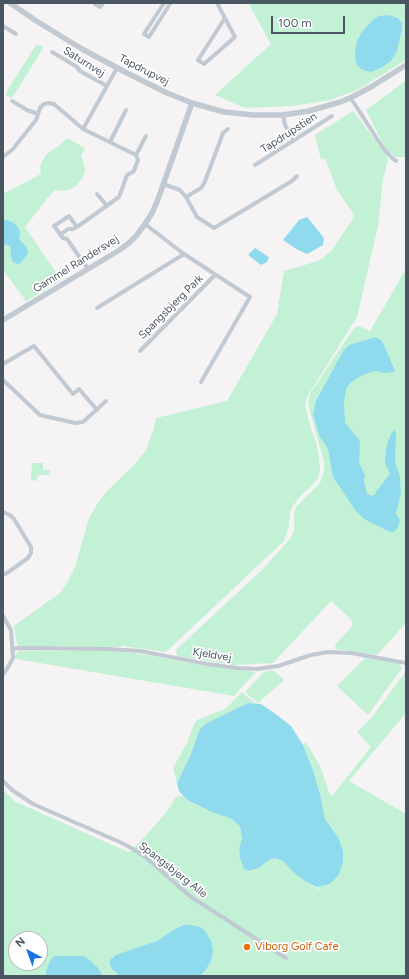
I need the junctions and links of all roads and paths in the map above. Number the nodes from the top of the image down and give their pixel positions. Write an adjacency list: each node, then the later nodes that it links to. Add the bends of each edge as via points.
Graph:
1 (10, 3): 12 (street, Tapdrupvej)
2 (96, 3): 3 (street, via 100,7)
3 (103, 3)
4 (164, 3): 5 (street, via 144,34 149,37 170,4)
5 (168, 3)
6 (217, 3): 7 (street)
7 (225, 18): 7 (street, via 198,60 204,64 235,37)
8 (3, 26): 9 (street)
9 (16, 34)
10 (52, 52): 13 (street, Saturnvej)
11 (406, 65): 14 (street, Tapdrupvej)
12 (117, 68): 13 (street, Saturnvej); 16 (street, Tapdrupvej)
13 (107, 86): 21 (street, Saturnvej)
14 (350, 98): 19 (street, Tapdrupvej, via 309,111); 28 (street, via 383,148)
15 (12, 101): 18 (street)
16 (192, 103): 19 (street, Tapdrupvej, via 224,112); 31 (street, Gammel Randersvej)
17 (126, 110): 25 (street)
18 (38, 114): 21 (street, via 44,104 54,104); 27 (street, via 13,149)
19 (283, 115): 24 (street, via 285,125)
20 (332, 116): 24 (street, Tapdrupstien)
21 (83, 129): 25 (street)
22 (228, 129): 33 (street, via 223,133 204,184)
23 (146, 136): 26 (street)
24 (294, 140): 29 (street, Tapdrupstien)
25 (110, 142): 26 (street)
26 (136, 155): 34 (street, via 138,160 134,171 127,175 119,197)
27 (3, 157)
28 (396, 161)
29 (255, 165)
30 (297, 176): 33 (street, via 214,228 197,217)
31 (163, 184): 33 (street, via 180,190); 35 (street, Gammel Randersvej)
32 (97, 194): 34 (street)
33 (186, 197)
34 (107, 206): 36 (street)
35 (145, 224): 38 (street, Spangsbjerg Park); 39 (street, Gammel Randersvej, via 129,243)
36 (77, 227): 37 (street); 37 (street, via 69,216 54,226)
37 (60, 234): 39 (street, via 68,239)
38 (184, 254): 40 (street, Spangsbjerg Park); 41 (street)
39 (88, 269): 42 (street, Gammel Randersvej)
40 (215, 275): 43 (street, Spangsbjerg Park); 46 (street, Spangsbjerg Park, via 250,297)
41 (97, 308)
42 (3, 320)
43 (140, 351)
44 (3, 364): 48 (street, via 34,346 73,394 79,389)
45 (3, 380): 48 (street, via 40,415 75,423 83,422)
46 (201, 382)
47 (106, 401): 48 (street)
48 (96, 410)
49 (4, 513): 50 (street, via 14,519 31,547 31,553 28,558)
50 (3, 575)
51 (3, 616): 52 (street, via 11,630)
52 (13, 649): 53 (street, Kjeldvej, via 140,651 207,664 257,669 328,652 352,652); 54 (street, via 13,658)
53 (406, 663)
54 (3, 674)
55 (3, 781): 56 (street, Spangsbjerg Alle, via 33,804 133,849 191,897)
56 (286, 958)

